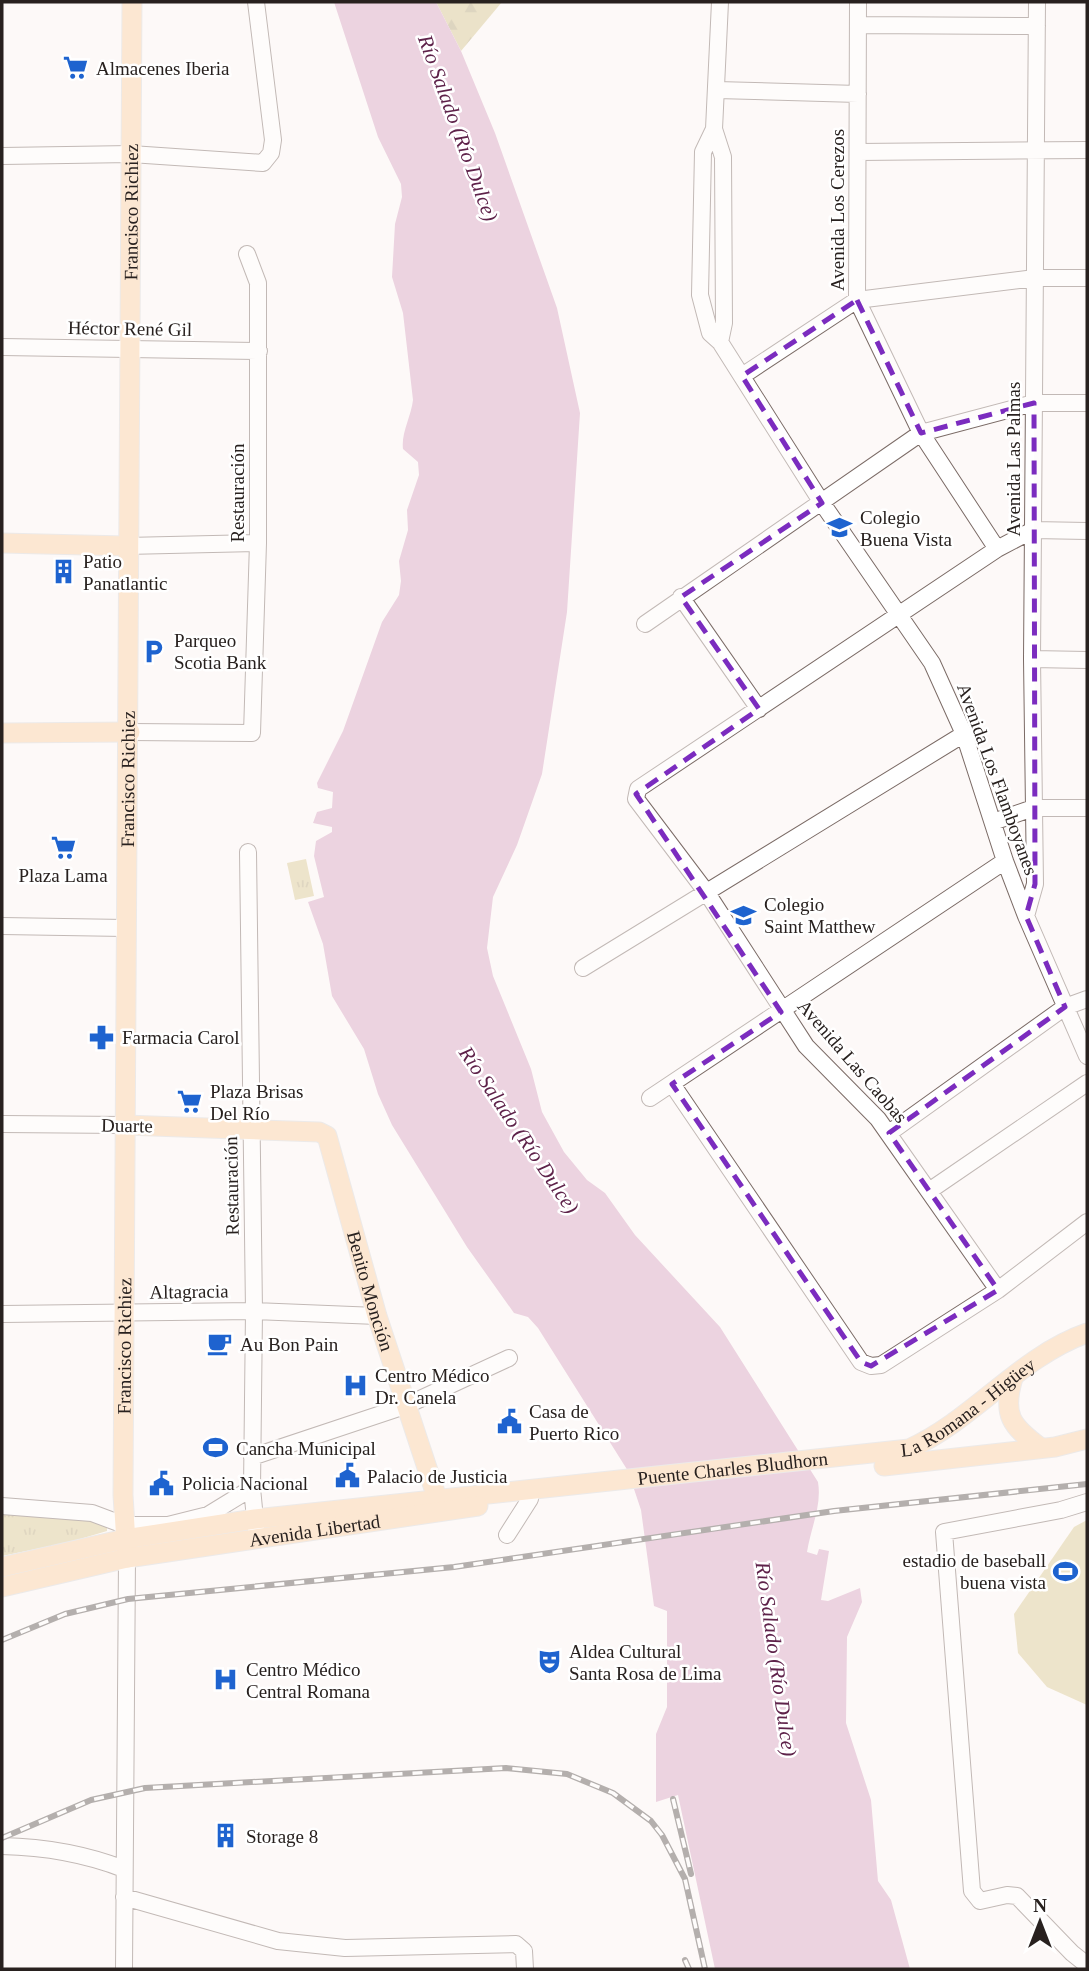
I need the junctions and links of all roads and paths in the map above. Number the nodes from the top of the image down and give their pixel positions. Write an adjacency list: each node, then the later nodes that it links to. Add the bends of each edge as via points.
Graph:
1 (132, 2): 14 (main road, Francisco Richiez)
2 (256, 2): 14 (street, via 273,140 263,163)
3 (720, 2): 8 (street, Avenida Los Flamboyanes)
4 (858, 2): 6 (street, Avenida Los Cerezos)
5 (1037, 2): 7 (street, Avenida Las Palmas)
6 (859, 25): 7 (street); 9 (street, Avenida Los Cerezos)
7 (1037, 26): 11 (street, Avenida Las Palmas)
8 (717, 90): 9 (street); 10 (street, Avenida Los Flamboyanes)
9 (858, 94): 13 (street, Avenida Los Cerezos)
10 (713, 129): 20 (street, Avenida Los Flamboyanes, via 723,157 724,323); 20 (street, Avenida Los Flamboyanes, via 703,152 700,295 710,333)
11 (1035, 149): 12 (street); 13 (street); 17 (street, Avenida Las Palmas)
12 (1087, 150)
13 (858, 152): 19 (street, Avenida Los Cerezos)
14 (131, 154): 15 (street); 22 (main road, Francisco Richiez)
15 (2, 156)
16 (247, 254): 23 (street, Restauración, via 258,284)
17 (1035, 278): 18 (street); 19 (street); 25 (street, Avenida Las Palmas)
18 (1087, 278)
19 (858, 300): 24 (street); 27 (street, Avenida Los Cerezos)
20 (720, 342): 24 (street, Avenida Los Flamboyanes)
21 (2, 347): 22 (street, Héctor René Gil)
22 (128, 349): 23 (street, Héctor René Gil); 33 (main road, Francisco Richiez)
23 (259, 351): 32 (street, Restauración)
24 (742, 376): 28 (street, Avenida Los Flamboyanes)
25 (1034, 403): 26 (street); 27 (street); 29 (street, Avenida Las Palmas)
26 (1087, 403)
27 (921, 433): 28 (street); 34 (street, Avenida Los Cerezos)
28 (822, 503): 35 (street); 36 (street, Avenida Los Flamboyanes)
29 (1033, 530): 30 (street); 34 (street); 38 (street, Avenida Las Palmas)
30 (1087, 531)
31 (2, 543): 33 (main road)
32 (258, 543): 33 (street); 41 (street, Restauración, via 252,733)
33 (126, 546): 41 (main road, Francisco Richiez)
34 (997, 549): 36 (street)
35 (681, 597): 37 (street); 40 (street)
36 (899, 615): 40 (street); 43 (street, Avenida Los Flamboyanes, via 932,663)
37 (645, 624)
38 (1032, 659): 39 (street); 44 (street, Avenida Las Palmas)
39 (1087, 660)
40 (759, 709): 49 (street, Avenida Las Caobas, via 638,789 636,799)
41 (130, 732): 42 (main road); 52 (main road, Francisco Richiez)
42 (2, 733)
43 (964, 734): 46 (street, Avenida Los Flamboyanes); 49 (street)
44 (1033, 808): 45 (street); 46 (street); 50 (street, Avenida Las Palmas, via 1035,884)
45 (1087, 808)
46 (993, 822): 48 (street, Avenida Los Flamboyanes)
47 (248, 852): 63 (street, Restauración)
48 (1005, 861): 50 (street, Avenida Los Flamboyanes); 56 (street)
49 (706, 893): 53 (street); 56 (street, Avenida Las Caobas)
50 (1026, 916): 55 (street, Avenida Los Flamboyanes)
51 (2, 926): 52 (street)
52 (125, 928): 62 (main road, Francisco Richiez)
53 (583, 968)
54 (1087, 999): 55 (street)
55 (1065, 1007): 57 (street, Avenida Los Flamboyanes); 65 (street)
56 (781, 1012): 59 (street); 65 (street, Avenida Las Caobas, via 806,1046)
57 (1087, 1056)
58 (1087, 1083): 66 (street)
59 (672, 1084): 60 (street); 68 (street, via 861,1362 881,1365)
60 (650, 1098)
61 (2, 1124): 62 (street, Duarte)
62 (125, 1125): 63 (main road, Duarte); 70 (main road, Francisco Richiez)
63 (252, 1128): 64 (main road, Duarte); 69 (street, Restauración)
64 (314, 1132): 72 (main road, Benito Monción, via 329,1138)
65 (889, 1133): 66 (street, Avenida Las Caobas)
66 (929, 1191): 68 (street, Avenida Las Caobas)
67 (1087, 1222): 68 (street)
68 (998, 1290)
69 (254, 1311): 70 (street, Altagracia); 72 (street, Altagracia); 79 (street, Restauración)
70 (124, 1313): 71 (street, Altagracia); 89 (main road, Francisco Richiez)
71 (2, 1314)
72 (377, 1317): 76 (main road, Benito Monción)
73 (1087, 1333): 75 (main road, La Romana - Higüey, via 1060,1343)
74 (509, 1358): 76 (street)
75 (1013, 1378): 78 (main road, via 1007,1399 1009,1416); 80 (main road, La Romana - Higüey, via 951,1427 909,1449)
76 (405, 1406): 79 (street); 83 (main road, Benito Monción)
77 (1087, 1439): 78 (main road, La Romana - Higüey)
78 (1041, 1448): 80 (main road, La Romana - Higüey)
79 (252, 1457): 82 (street, Restauración)
80 (838, 1463): 81 (main road, Puente Charles Bludhorn)
81 (630, 1486): 83 (main road, Avenida Libertad); 84 (main road, Avenida Libertad)
82 (252, 1488): 87 (street, Restauración); 89 (street, via 190,1522)
83 (437, 1498): 87 (main road, Avenida Libertad)
84 (530, 1499): 87 (main road, Avenida Libertad); 88 (street)
85 (1087, 1502): 95 (street, via 944,1532 972,1891 980,1901 1017,1896)
86 (2, 1506): 89 (street, via 92,1513)
87 (256, 1529): 89 (main road, Avenida Libertad)
88 (507, 1535)
89 (125, 1541): 90 (main road, Avenida Libertad); 91 (main road, Avenida Libertad); 93 (street)
90 (2, 1567)
91 (2, 1587)
92 (2, 1846): 93 (street, via 87,1855)
93 (124, 1869): 94 (street)
94 (124, 1897): 96 (street); 97 (street, via 278,1941 345,1948 516,1944 524,1951)
95 (1087, 1965)
96 (124, 1969)
97 (525, 1969)

